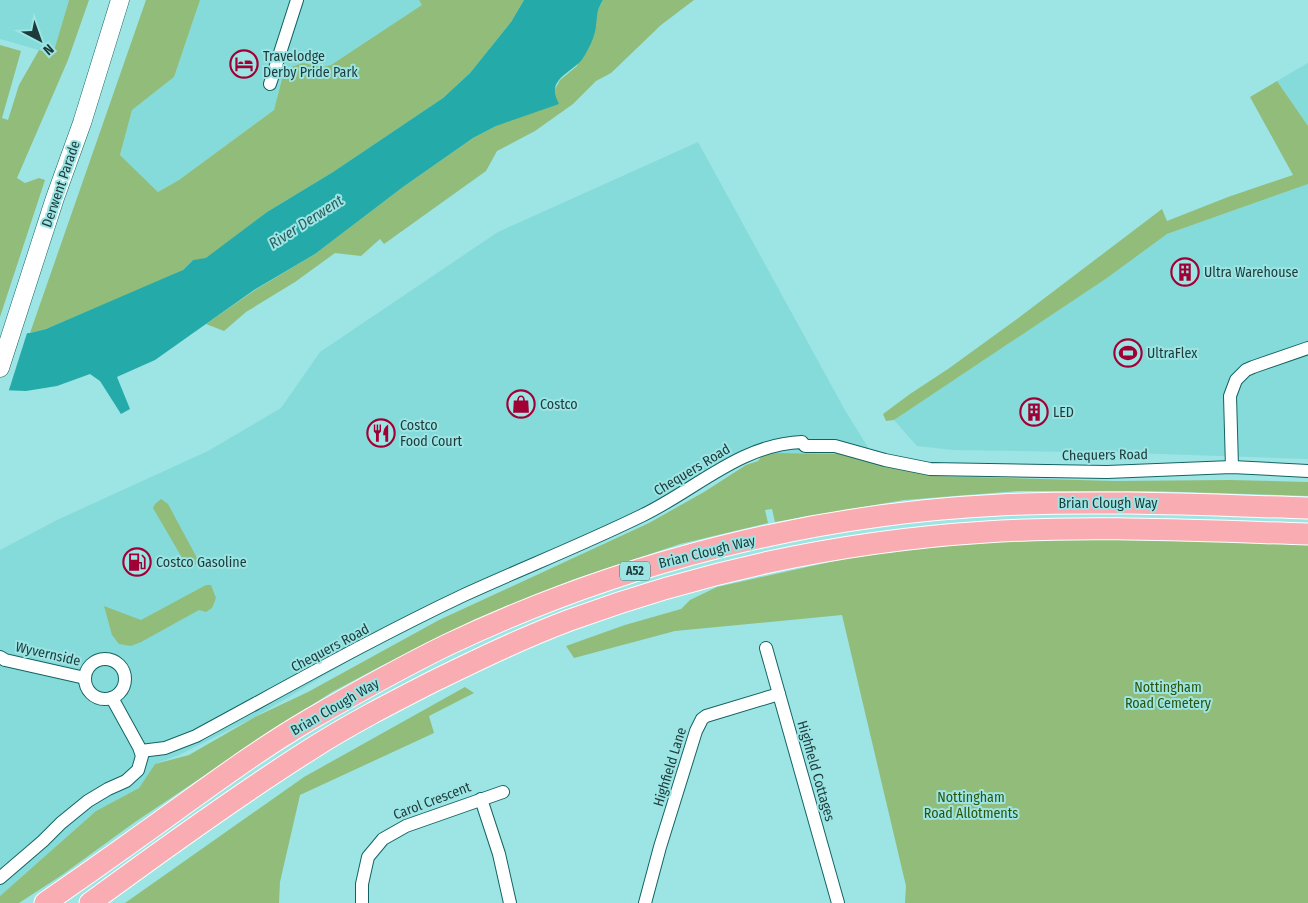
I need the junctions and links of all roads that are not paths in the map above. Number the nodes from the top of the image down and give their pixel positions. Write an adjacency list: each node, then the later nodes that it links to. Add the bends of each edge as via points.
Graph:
1 (120, 0): 5 (street, Derwent Parade)
2 (297, 0): 3 (street)
3 (270, 84)
4 (1308, 348): 6 (street, via 1252,367 1236,380 1230,396)
5 (0, 368)
6 (1232, 467): 7 (street, Chequers Road); 15 (street, Chequers Road, via 1107,472 930,469 835,446 785,442 738,459 661,506 441,606 196,736 165,748)
7 (1308, 471)
8 (1308, 508): 19 (highway, Brian Clough Way / A52, via 1133,503 953,508 821,526 649,567 525,611 376,682 305,722 226,774)
9 (1308, 534): 20 (highway, Brian Clough Way / A52, via 1089,529 937,536 814,553 636,598 524,638 384,706 311,748)
10 (766, 648): 13 (street, Highfield Cottages)
11 (2, 659): 12 (street, Wyvernside)
12 (85, 678): 14 (street, via 92,695); 14 (street, via 93,662 114,661 122,669 125,680 121,691)
13 (779, 694): 23 (street, Highfield Lane, via 717,712 700,722); 24 (street, Highfield Cottages)
14 (112, 698): 15 (street)
15 (140, 750): 18 (street, via 140,766 133,776 88,801)
16 (504, 792): 17 (street, Carol Crescent)
17 (481, 799): 21 (street, Carol Crescent, via 406,826 383,839 368,857); 22 (street, via 499,854)
18 (0, 878)
19 (45, 903)
20 (90, 903)
21 (362, 903)
22 (510, 903)
23 (645, 903)
24 (838, 903)

